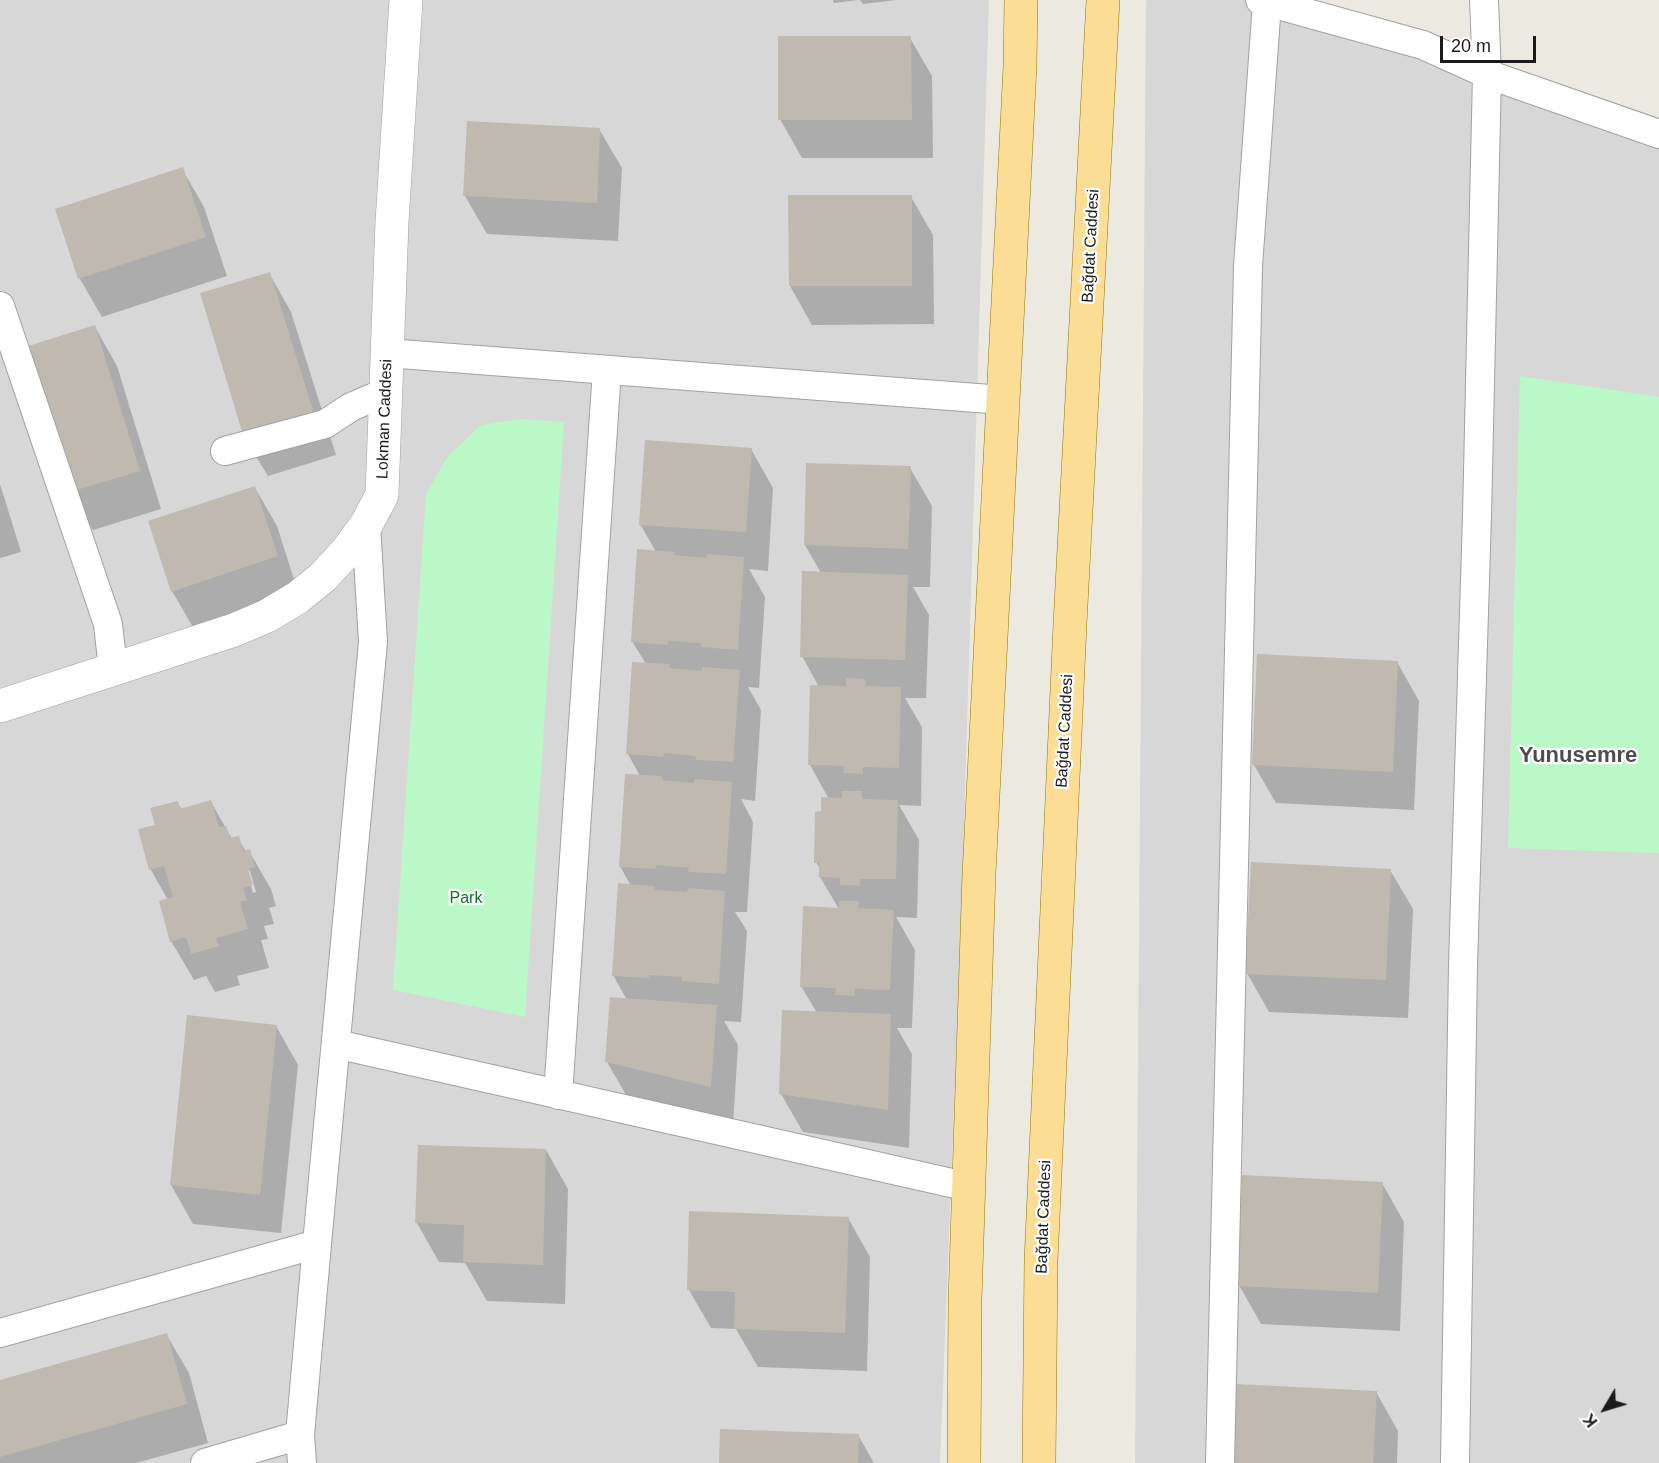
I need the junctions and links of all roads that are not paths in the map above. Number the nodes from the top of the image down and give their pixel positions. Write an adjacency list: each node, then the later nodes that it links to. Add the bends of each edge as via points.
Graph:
1 (406, 0): 9 (street, Lokman Caddesi)
2 (1021, 0): 12 (main road)
3 (1103, 0): 25 (main road, Bağdat Caddesi, via 1042,1249)
4 (1484, 0): 6 (street)
5 (1264, 1): 6 (street, via 1423,45); 26 (street, via 1248,266)
6 (1487, 74): 7 (street); 27 (street, via 1462,965)
7 (1659, 135)
8 (0, 306): 15 (street, via 108,624)
9 (387, 353): 10 (street); 11 (street, Lokman Caddesi)
10 (607, 370): 12 (street); 18 (street)
11 (386, 392): 13 (street, via 325,424); 14 (street, Lokman Caddesi, via 382,495)
12 (1003, 400): 19 (main road, via 979,874)
13 (225, 451)
14 (366, 525): 15 (street, Lokman Caddesi, via 323,576 267,616); 17 (street, via 373,642)
15 (113, 669): 16 (street, Lokman Caddesi)
16 (0, 706)
17 (336, 1044): 18 (street); 20 (street)
18 (558, 1095): 19 (street)
19 (969, 1187): 24 (main road)
20 (317, 1244): 21 (street); 22 (street)
21 (0, 1333)
22 (301, 1449): 23 (street)
23 (205, 1463)
24 (964, 1463)
25 (1038, 1463)
26 (1220, 1463)
27 (1455, 1463)

